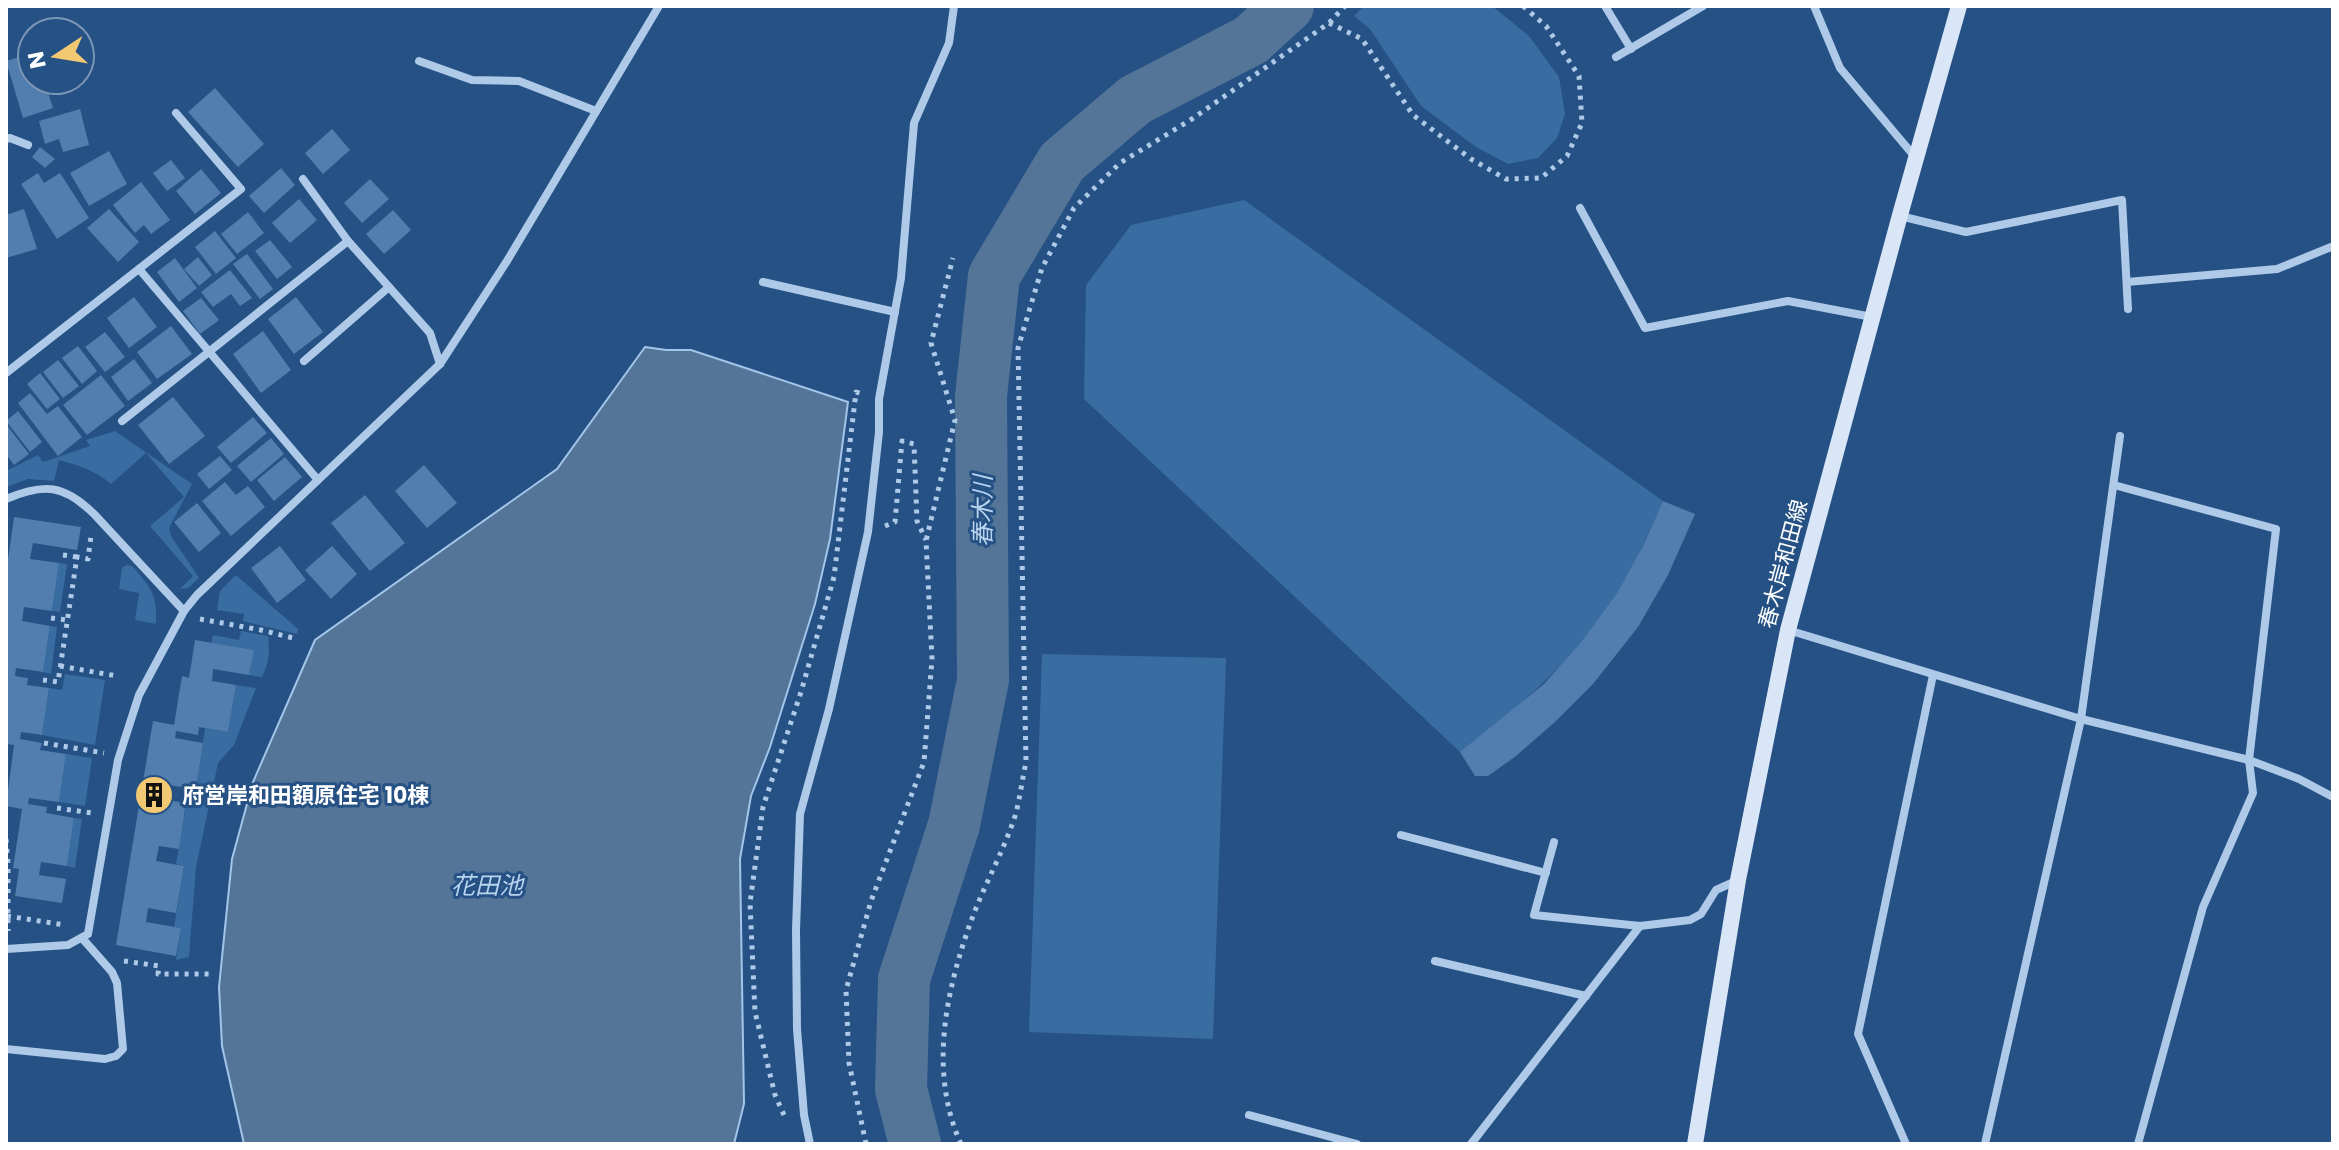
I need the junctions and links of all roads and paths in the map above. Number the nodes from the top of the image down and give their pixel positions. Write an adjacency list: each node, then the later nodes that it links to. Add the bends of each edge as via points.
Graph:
1 (659, 6): 13 (street)
2 (954, 6): 29 (street, via 949,43 914,123)
3 (1345, 6): 9 (path)
4 (1523, 6): 9 (path, via 1546,26 1579,76 1582,123 1567,156 1541,178 1506,179 1471,159 1413,115 1362,39)
5 (1605, 6): 10 (street)
6 (1703, 6): 10 (street)
7 (1814, 6): 17 (street, via 1840,68)
8 (1959, 6): 17 (main road, 春木岸和田線)
9 (1329, 23): 80 (path, via 1120,163 1074,208 1042,268 1018,348 1026,762 1015,816 952,983 943,1078)
10 (1631, 49): 11 (street)
11 (1616, 57)
12 (419, 61): 13 (street, via 472,80 519,81)
13 (596, 111): 33 (street)
14 (176, 113): 24 (street, via 241,189)
15 (6, 139): 16 (street)
16 (28, 145)
17 (1916, 158): 20 (main road, 春木岸和田線)
18 (303, 179): 21 (street)
19 (1580, 208): 30 (street, via 1645,328 1788,301)
20 (1900, 215): 26 (street, via 1966,232 2122,200); 30 (main road, 春木岸和田線)
21 (348, 241): 27 (street); 31 (street)
22 (2331, 247): 26 (street, via 2277,269)
23 (953, 258): 42 (path, via 931,343 955,420)
24 (139, 269): 31 (street); 34 (street)
25 (763, 282): 29 (street)
26 (2127, 282): 28 (street)
27 (389, 287): 32 (street); 33 (street, via 430,333)
28 (2128, 309)
29 (895, 312): 41 (street, via 879,399)
30 (1872, 317): 48 (main road, 春木岸和田線)
31 (209, 351): 35 (street); 37 (street)
32 (304, 361)
33 (440, 364): 37 (street)
34 (6, 373)
35 (122, 421)
36 (2120, 436): 38 (street)
37 (318, 480): 45 (street)
38 (2114, 485): 54 (street); 57 (street, via 2276,529)
39 (6, 499): 40 (street, via 29,489 56,489)
40 (95, 515): 44 (path, via 88,559); 45 (street)
41 (868, 532): 42 (path, via 895,522 902,441 914,444 917,521); 78 (street, via 800,814 797,1029)
42 (926, 541): 79 (path, via 932,659 924,762 871,901 846,990 849,1063)
43 (63, 555): 44 (path)
44 (77, 557): 47 (path)
45 (184, 611): 49 (path); 70 (street, via 139,695 118,760 88,934)
46 (51, 618): 47 (path)
47 (67, 620): 50 (path)
48 (1788, 630): 51 (street); 65 (main road, 春木岸和田線)
49 (297, 639)
50 (60, 666): 52 (path); 53 (path, via 58,682)
51 (1933, 675): 54 (street); 84 (street, via 1858,1034)
52 (117, 676)
53 (43, 680)
54 (2081, 719): 57 (street); 85 (street)
55 (44, 743): 56 (path)
56 (105, 753)
57 (2249, 760): 58 (street); 86 (street, via 2253,793 2203,907)
58 (2333, 797)
59 (57, 808): 60 (path)
60 (83, 812)
61 (1401, 835): 64 (street)
62 (6, 839): 66 (path)
63 (1554, 842): 64 (street)
64 (1546, 873): 68 (street, via 1534,915)
65 (1738, 880): 68 (street, via 1716,890 1701,914 1690,920); 83 (main road, 春木岸和田線)
66 (7, 916): 67 (path); 69 (path)
67 (68, 925)
68 (1640, 926): 75 (street)
69 (8, 932)
70 (82, 938): 71 (street, via 68,945); 76 (street, via 117,983 123,1049 105,1059)
71 (6, 949)
72 (119, 960): 74 (path, via 159,966 158,974)
73 (1435, 961): 75 (street)
74 (209, 974)
75 (1586, 996): 82 (street)
76 (6, 1049)
77 (1249, 1115): 81 (street)
78 (810, 1144)
79 (866, 1144)
80 (961, 1144)
81 (1357, 1144)
82 (1471, 1144)
83 (1695, 1144)
84 (1906, 1144)
85 (1985, 1144)
86 (2138, 1144)

